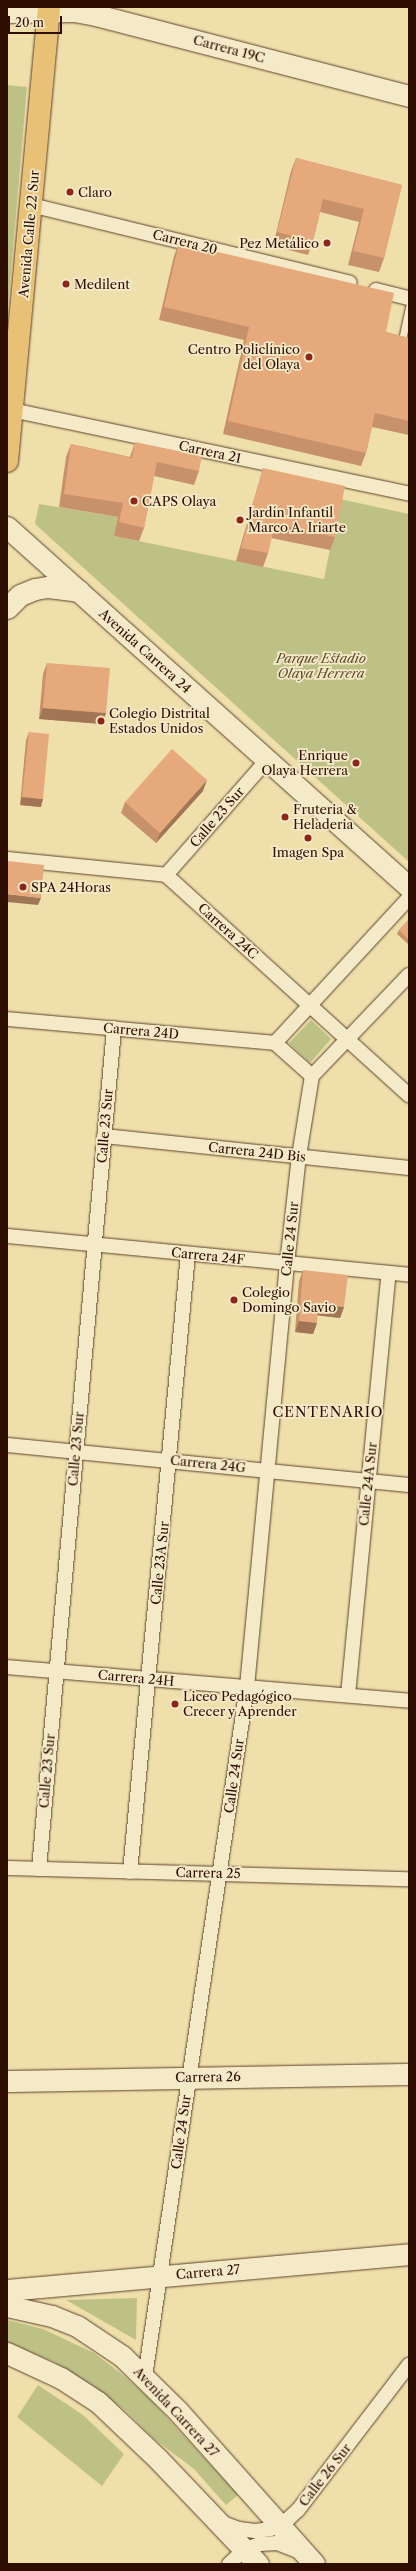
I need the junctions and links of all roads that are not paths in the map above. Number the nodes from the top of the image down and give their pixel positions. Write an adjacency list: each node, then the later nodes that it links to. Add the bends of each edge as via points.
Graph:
1 (49, 10): 2 (main road, Carrera 19C); 3 (main road, Carrera 19C, via 96,15); 4 (main road, Avenida Calle 22 Sur)
2 (7, 12)
3 (409, 96)
4 (31, 205): 5 (street, Carrera 20); 8 (main road, Avenida Calle 22 Sur)
5 (409, 298)
6 (409, 307): 7 (lane)
7 (402, 340)
8 (12, 410): 9 (main road, Avenida Calle 22 Sur); 10 (street, Carrera 21)
9 (7, 461)
10 (409, 494)
11 (7, 526): 12 (main road, Avenida Carrera 24)
12 (79, 591): 13 (main road, via 48,587 35,589 20,595); 14 (main road, Avenida Carrera 24)
13 (7, 608)
14 (267, 760): 16 (street, Calle 23 Sur); 17 (main road, Avenida Carrera 24)
15 (7, 859): 16 (street)
16 (166, 875): 20 (street, Carrera 24C)
17 (409, 887)
18 (409, 898): 20 (street)
19 (409, 975): 23 (street)
20 (310, 1005): 23 (street, Carrera 24C); 24 (street)
21 (7, 1018): 22 (street, Carrera 24D)
22 (114, 1028): 24 (street, Carrera 24D); 27 (street, Calle 23 Sur)
23 (348, 1039): 25 (street); 26 (street, Carrera 24C)
24 (275, 1043): 25 (street)
25 (312, 1076): 28 (street, Calle 24 Sur)
26 (409, 1095)
27 (104, 1136): 28 (street, Carrera 24D Bis); 31 (street, Calle 23 Sur)
28 (299, 1156): 29 (street, Carrera 24D Bis); 33 (street, Calle 24 Sur)
29 (409, 1168)
30 (7, 1236): 31 (street, Carrera 24F)
31 (96, 1244): 32 (street, Carrera 24F); 37 (street, Calle 23 Sur)
32 (188, 1254): 33 (street, Carrera 24F); 38 (street, Calle 23A Sur)
33 (287, 1264): 34 (street, Carrera 24F); 39 (street, Calle 24 Sur)
34 (389, 1273): 35 (street, Carrera 24F); 40 (street, Calle 24A Sur)
35 (409, 1275)
36 (7, 1445): 37 (street, Carrera 24G)
37 (75, 1452): 38 (street, Carrera 24G); 43 (street, Calle 23 Sur)
38 (170, 1461): 39 (street, Carrera 24G); 44 (street, Calle 23A Sur)
39 (268, 1470): 40 (street, Carrera 24G); 45 (street, Calle 24 Sur)
40 (368, 1480): 41 (street, Carrera 24G); 46 (street, Calle 24A Sur)
41 (409, 1484)
42 (7, 1666): 43 (street, Carrera 24H)
43 (55, 1671): 44 (street, Carrera 24H); 49 (street, Calle 23 Sur)
44 (148, 1679): 45 (street, Carrera 24H); 50 (street, Calle 23A Sur)
45 (246, 1687): 46 (street, Carrera 24H); 51 (street, Calle 24 Sur)
46 (348, 1696): 47 (street, Carrera 24H)
47 (409, 1701)
48 (7, 1868): 49 (street, Carrera 25)
49 (39, 1869): 50 (street, Carrera 25)
50 (130, 1872): 51 (street, Carrera 25)
51 (219, 1873): 52 (street, Carrera 25); 54 (street, Calle 24 Sur)
52 (409, 1879)
53 (409, 2074): 54 (main road, Carrera 26)
54 (188, 2078): 55 (main road, Carrera 26); 57 (street, Calle 24 Sur)
55 (7, 2081)
56 (409, 2254): 57 (main road, Carrera 27)
57 (160, 2277): 58 (main road, Carrera 27); 62 (street, Calle 24 Sur)
58 (7, 2290)
59 (7, 2306): 62 (main road, Avenida Carrera 27, via 52,2316 77,2326 116,2352)
60 (7, 2353): 63 (main road, via 61,2378 98,2402 126,2426)
61 (409, 2365): 64 (street, Calle 26 Sur, via 298,2510)
62 (145, 2377): 64 (main road, Avenida Carrera 27)
63 (214, 2518): 64 (street, Calle 26 Sur, via 247,2531); 65 (main road)
64 (279, 2526): 66 (main road, Avenida Carrera 27)
65 (251, 2557): 66 (street, via 260,2544 277,2543 293,2548); 67 (street)
66 (312, 2561)
67 (229, 2564)

